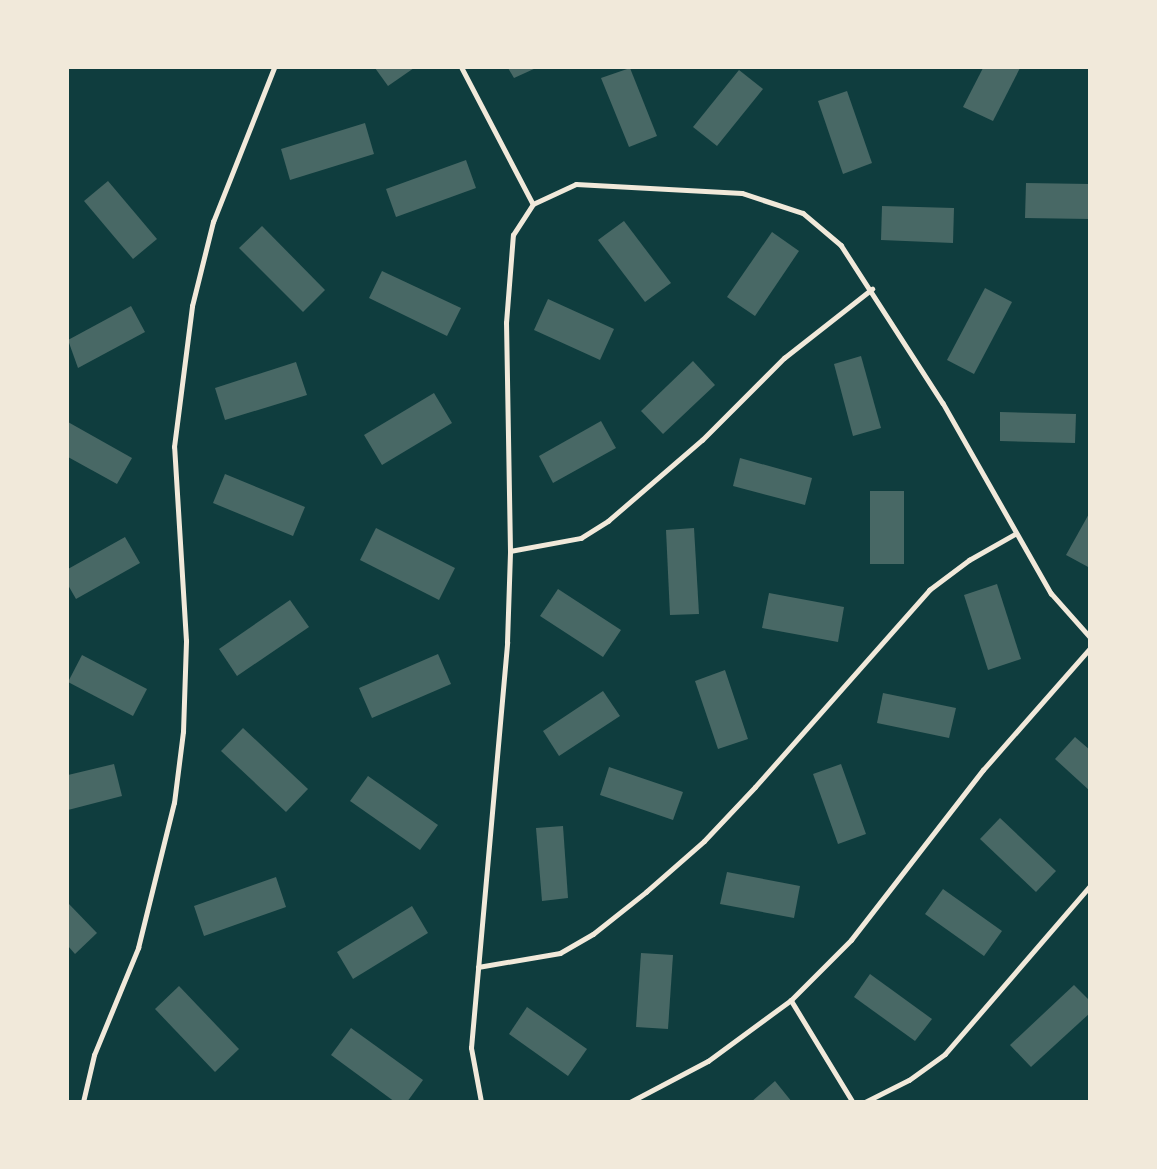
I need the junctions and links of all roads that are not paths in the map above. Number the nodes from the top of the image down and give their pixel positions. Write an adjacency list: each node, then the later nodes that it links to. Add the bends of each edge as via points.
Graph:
1 (274, 68): 12 (lane, via 213,222 192,306 174,447 186,641 183,732 174,803 138,948 94,1055)
2 (462, 68): 3 (lane)
3 (533, 204): 4 (lane, via 576,184 742,193 803,213 842,245); 6 (lane, via 513,235 506,323)
4 (872, 290): 5 (lane, via 943,403); 6 (lane, via 784,358 702,440 608,521 581,538)
5 (1015, 534): 7 (lane, via 1051,593); 10 (lane, via 969,560 928,590 755,787 704,841 646,892 593,934 560,952)
6 (510, 551): 10 (lane, via 507,643)
7 (1089, 637)
8 (1089, 648): 11 (lane, via 983,770 851,940)
9 (1089, 886): 16 (lane, via 945,1054 909,1080)
10 (478, 967): 13 (lane, via 471,1048)
11 (790, 1000): 14 (lane, via 708,1061); 15 (lane)
12 (83, 1101)
13 (481, 1101)
14 (630, 1101)
15 (853, 1101)
16 (865, 1101)

